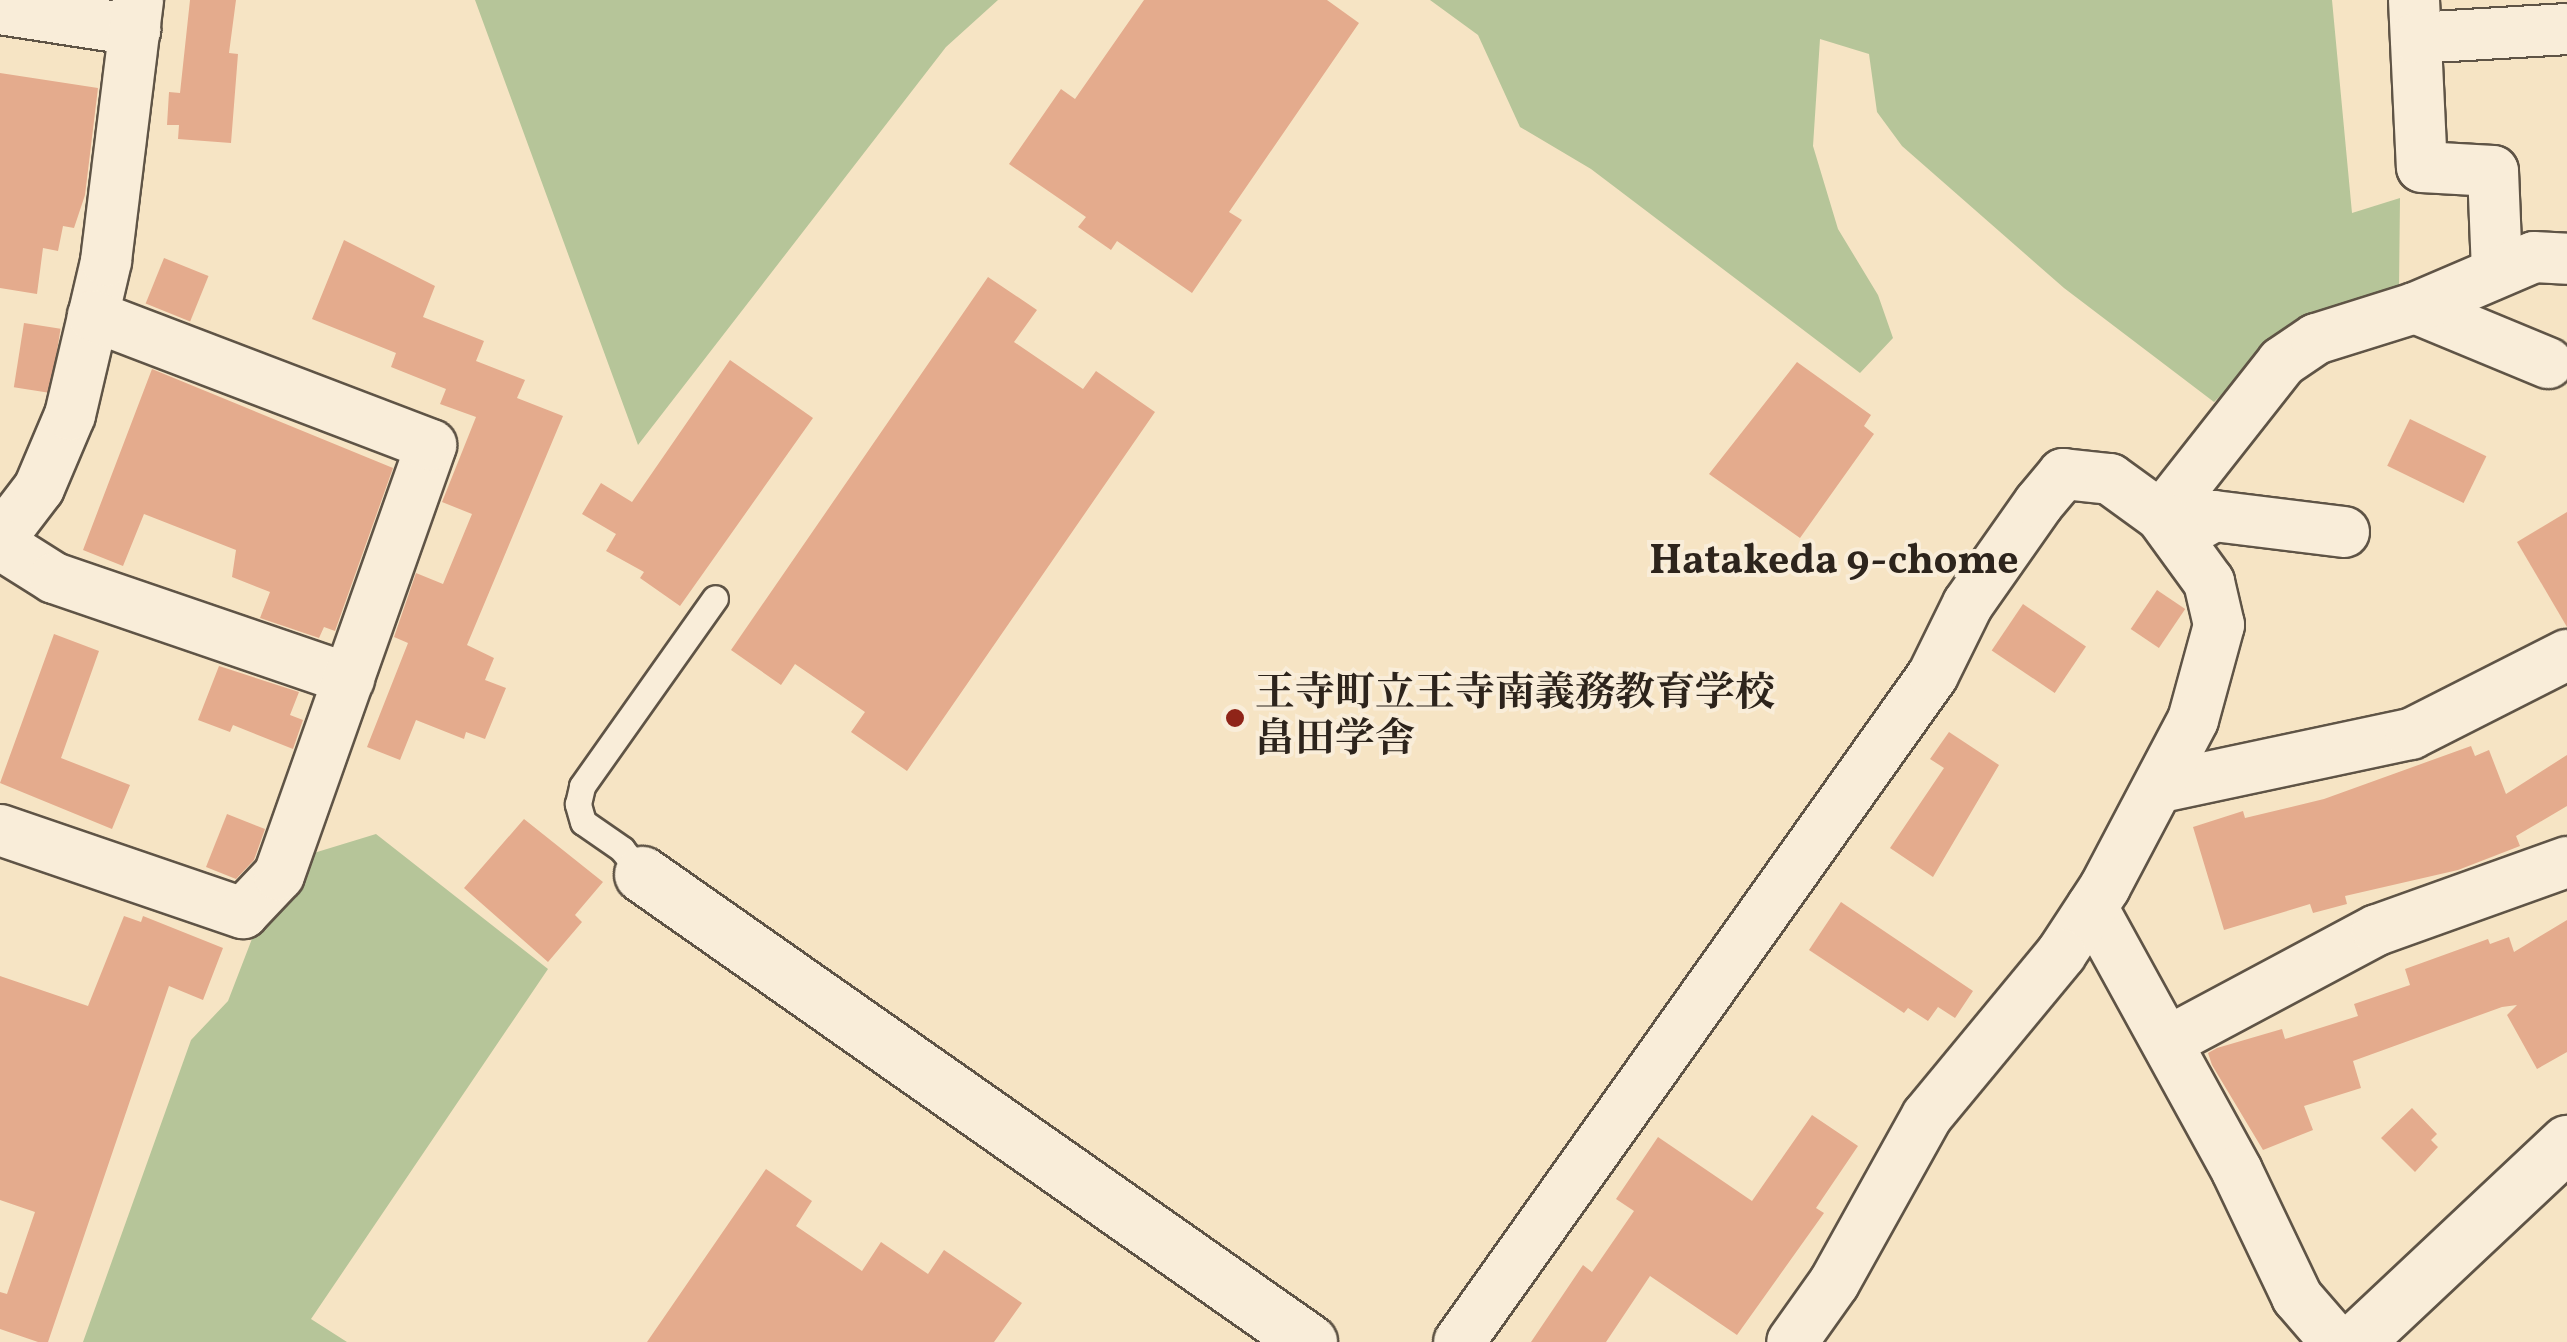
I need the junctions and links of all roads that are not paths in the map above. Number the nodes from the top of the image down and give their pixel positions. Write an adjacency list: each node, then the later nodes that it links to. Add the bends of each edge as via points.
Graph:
1 (16, 7): 2 (street)
2 (137, 15): 8 (street)
3 (2415, 19): 4 (street); 6 (street, via 2422,167 2493,171)
4 (2567, 29)
5 (2567, 259): 6 (street, via 2534,257)
6 (2498, 271): 7 (street)
7 (2415, 308): 9 (street); 10 (street, via 2316,339 2282,362)
8 (92, 316): 12 (street, via 55,456); 15 (street, via 432,445)
9 (2548, 363)
10 (2170, 526): 11 (street, via 2214,516); 16 (street, via 2208,582 2219,625 2209,676); 24 (street, via 2110,479 2063,474 1968,604 1934,675)
11 (2344, 532)
12 (0, 542): 15 (street, via 54,578)
13 (715, 598): 19 (lane, via 582,786 583,822 622,849)
14 (2567, 655): 16 (street, via 2411,734)
15 (349, 679): 17 (street, via 279,875 243,913)
16 (2161, 787): 20 (street)
17 (0, 830)
18 (2567, 862): 21 (street, via 2377,930)
19 (642, 874): 23 (street)
20 (2092, 907): 21 (street); 25 (street, via 1928,1116 1834,1283)
21 (2167, 1042): 26 (street, via 2297,1297)
22 (2567, 1143): 27 (street)
23 (1309, 1342)
24 (1459, 1342)
25 (1792, 1342)
26 (2336, 1342)
27 (2355, 1342)

